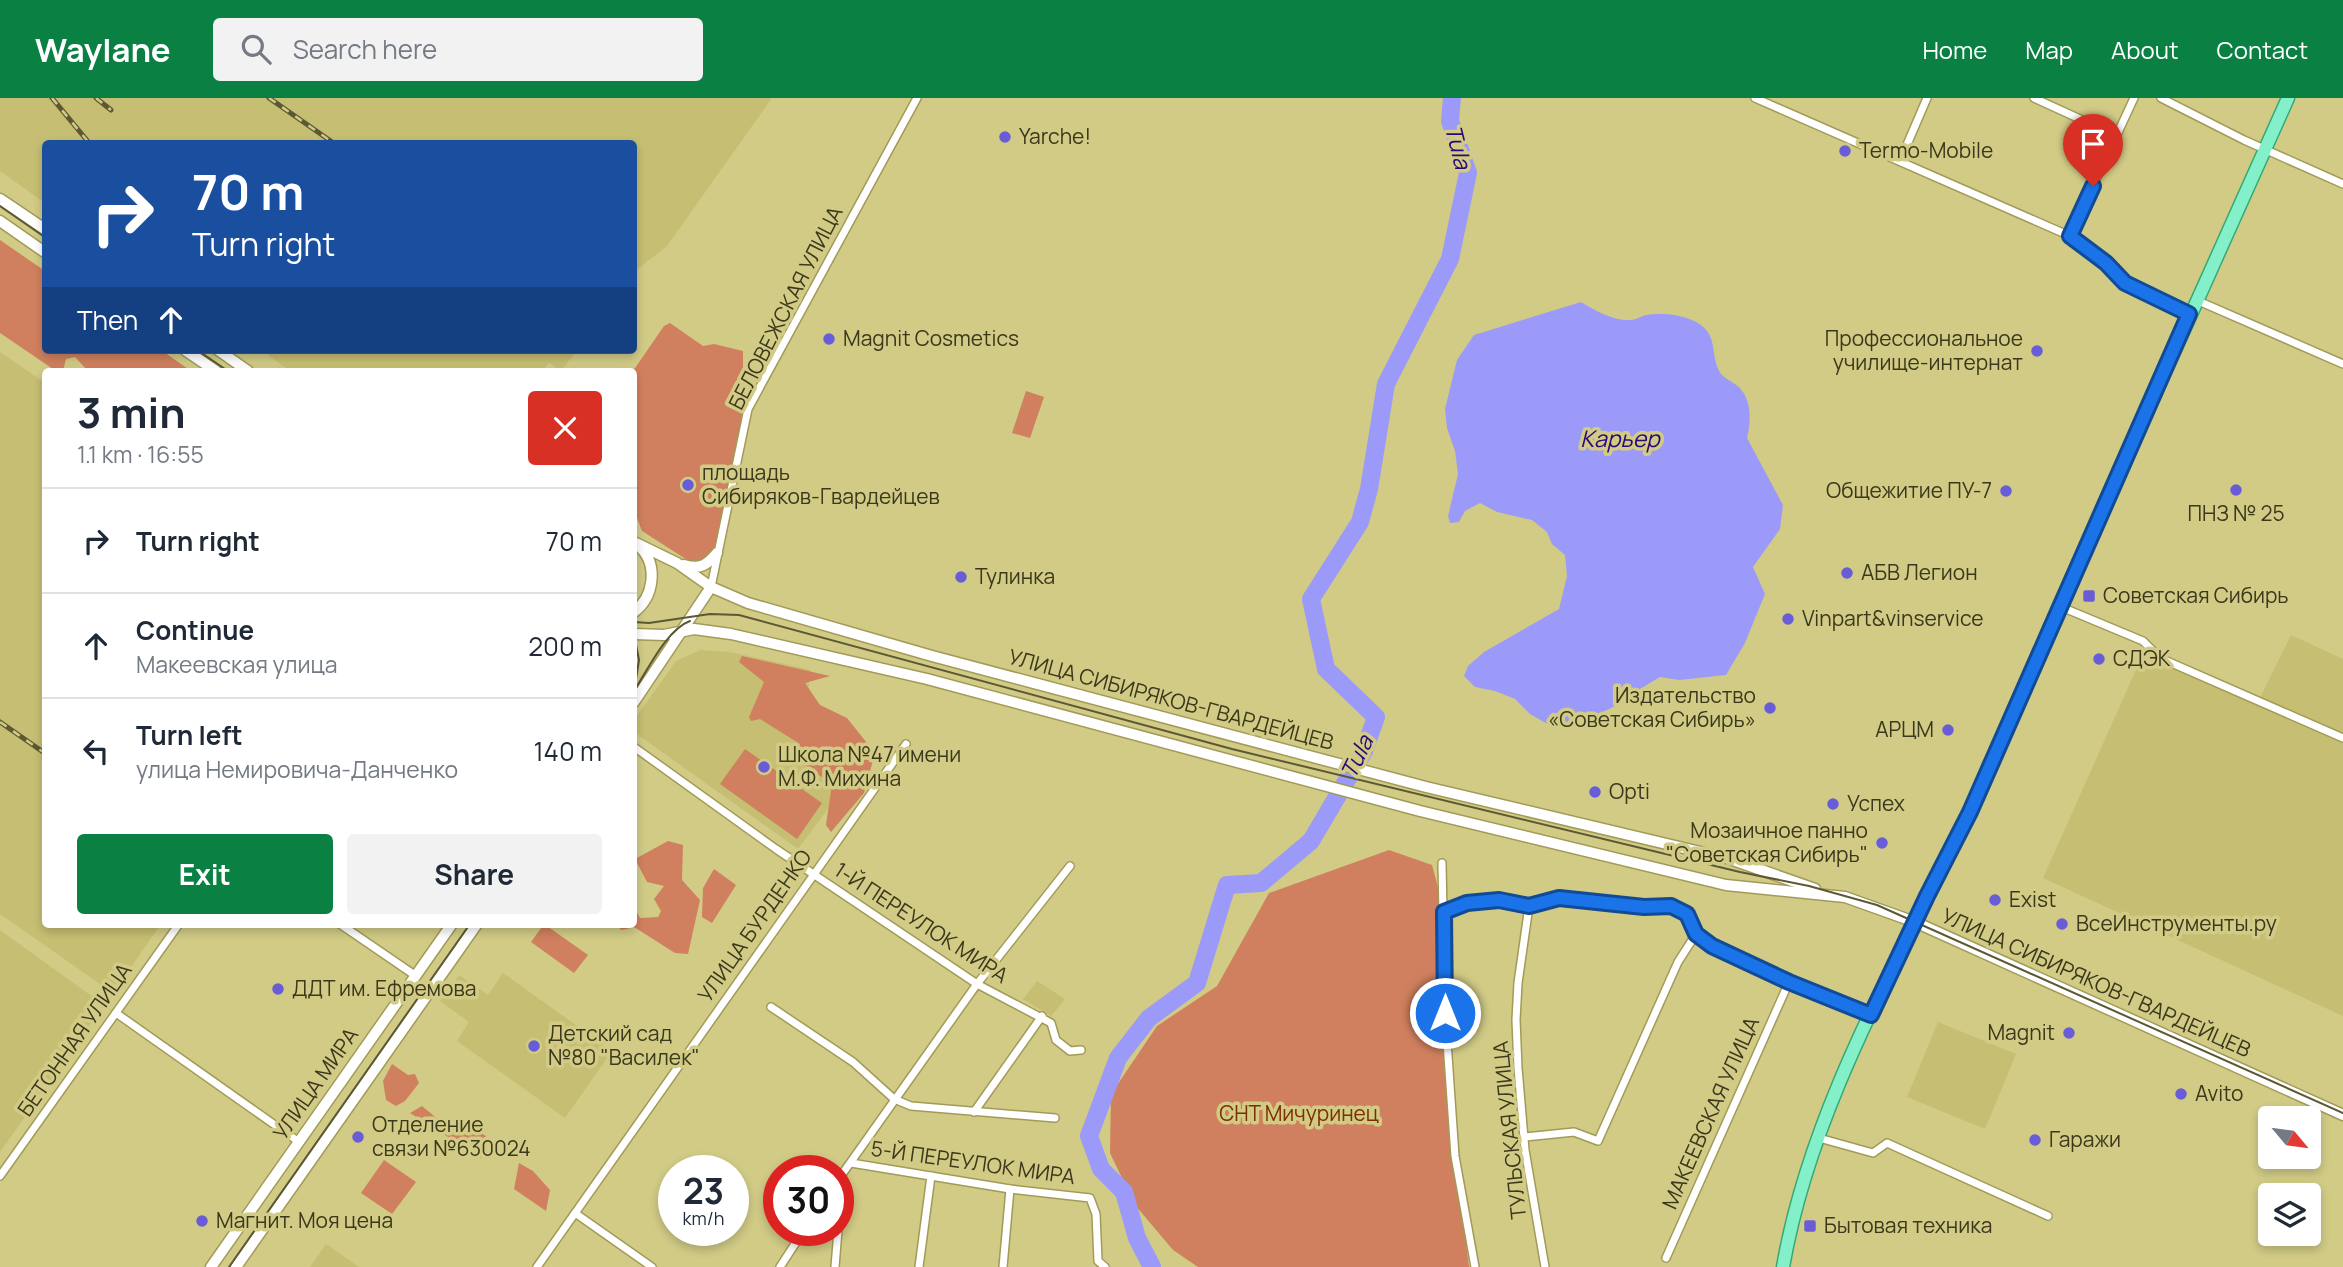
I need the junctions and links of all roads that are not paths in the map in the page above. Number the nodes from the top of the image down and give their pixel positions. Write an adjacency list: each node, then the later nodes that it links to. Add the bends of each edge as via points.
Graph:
1 (917, 98): 26 (street, БЕЛОВЕЖСКАЯ УЛИЦА, via 748,409)
2 (1755, 98): 10 (street)
3 (1927, 98): 10 (street)
4 (2034, 98): 8 (street)
5 (2134, 98): 8 (street)
6 (2161, 98): 9 (street)
7 (2288, 98): 9 (main road)
8 (2115, 135): 15 (street)
9 (2266, 149): 11 (street); 17 (main road)
10 (1900, 161): 15 (street)
11 (2343, 184)
12 (0, 199): 14 (main road)
13 (0, 221): 16 (main road)
14 (42, 227)
15 (2070, 236): 18 (street, via 2125,283)
16 (42, 250)
17 (2196, 300): 18 (main road); 21 (street)
18 (2189, 314): 29 (main road)
19 (191, 354): 22 (main road)
20 (225, 354): 23 (main road)
21 (2343, 364)
22 (211, 368)
23 (244, 368)
24 (637, 543): 27 (main road, УЛИЦА СИБИРЯКОВ-ГВАРДЕЙЦЕВ)
25 (637, 544): 30 (main road, via 648,555 653,575 648,596)
26 (717, 553): 27 (main road, via 706,565 693,568); 28 (street, БЕЛОВЕЖСКАЯ УЛИЦА)
27 (677, 563): 28 (main road, УЛИЦА СИБИРЯКОВ-ГВАРДЕЙЦЕВ)
28 (710, 587): 31 (main road); 40 (main road, УЛИЦА СИБИРЯКОВ-ГВАРДЕЙЦЕВ, via 748,603 919,652 1426,787 1730,859)
29 (2059, 606): 34 (street, via 2143,641 2160,657); 43 (main road, via 1970,812)
30 (637, 609)
31 (682, 631): 32 (main road, УЛИЦА СИБИРЯКОВ-ГВАРДЕЙЦЕВ); 33 (main road); 40 (main road, УЛИЦА СИБИРЯКОВ-ГВАРДЕЙЦЕВ, via 721,632 914,676 1420,811 1726,885)
32 (637, 634)
33 (637, 698)
34 (2343, 738)
35 (906, 744): 39 (street, УЛИЦА БУРДЕНКО)
36 (637, 749): 39 (street, 1-Й ПЕРЕУЛОК МИРА)
37 (1442, 863): 42 (street)
38 (1070, 866): 51 (street)
39 (814, 874): 51 (street, 1-Й ПЕРЕУЛОК МИРА); 69 (street, УЛИЦА БУРДЕНКО)
40 (1831, 894): 43 (main road, УЛИЦА СИБИРЯКОВ-ГВАРДЕЙЦЕВ)
41 (1529, 906): 42 (street, via 1499,900 1467,903); 48 (street, via 1559,898 1671,906 1687,914); 61 (street, ТУЛЬСКАЯ УЛИЦА, via 1516,1020)
42 (1444, 912): 83 (street, via 1445,1013 1455,1156)
43 (1915, 922): 54 (main road); 59 (main road, УЛИЦА СИБИРЯКОВ-ГВАРДЕЙЦЕВ)
44 (176, 928): 53 (street, БЕТОННАЯ УЛИЦА)
45 (346, 928): 49 (street)
46 (449, 928): 49 (main road, УЛИЦА МИРА)
47 (474, 928): 75 (main road, УЛИЦА МИРА)
48 (1696, 934): 50 (street); 61 (street, via 1678,962 1598,1141 1574,1132)
49 (416, 976): 63 (main road, УЛИЦА МИРА)
50 (1789, 982): 54 (street); 73 (street, МАКЕЕВСКАЯ УЛИЦА)
51 (977, 984): 55 (street, 1-Й ПЕРЕУЛОК МИРА); 57 (street)
52 (771, 1007): 57 (street, via 853,1062)
53 (116, 1013): 63 (street); 66 (street, БЕТОННАЯ УЛИЦА)
54 (1871, 1015): 62 (main road)
55 (1042, 1016): 56 (street, 1-Й ПЕРЕУЛОК МИРА, via 1051,1023 1056,1040 1070,1051); 58 (street)
56 (1082, 1050)
57 (894, 1099): 58 (street, via 911,1106); 64 (street)
58 (974, 1112): 60 (street)
59 (2343, 1115)
60 (1055, 1118)
61 (1525, 1137): 84 (street, ТУЛЬСКАЯ УЛИЦА)
62 (1819, 1138): 70 (street, via 1873,1153 1887,1143); 85 (main road)
63 (299, 1142): 74 (main road, УЛИЦА МИРА)
64 (854, 1159)
65 (854, 1163): 67 (street, 5-Й ПЕРЕУЛОК МИРА)
66 (0, 1176)
67 (931, 1176): 68 (street, 5-Й ПЕРЕУЛОК МИРА); 80 (street)
68 (1010, 1189): 81 (street); 82 (street, 5-Й ПЕРЕУЛОК МИРА, via 1090,1198 1096,1214 1098,1261)
69 (575, 1213): 76 (street, УЛИЦА БУРДЕНКО); 77 (street)
70 (2048, 1216)
71 (794, 1246): 78 (street)
72 (837, 1246): 79 (street)
73 (1666, 1258)
74 (211, 1267)
75 (236, 1267)
76 (537, 1267)
77 (652, 1267)
78 (780, 1267)
79 (835, 1267)
80 (919, 1267)
81 (1003, 1267)
82 (1105, 1267)
83 (1475, 1267)
84 (1545, 1267)
85 (1783, 1267)

